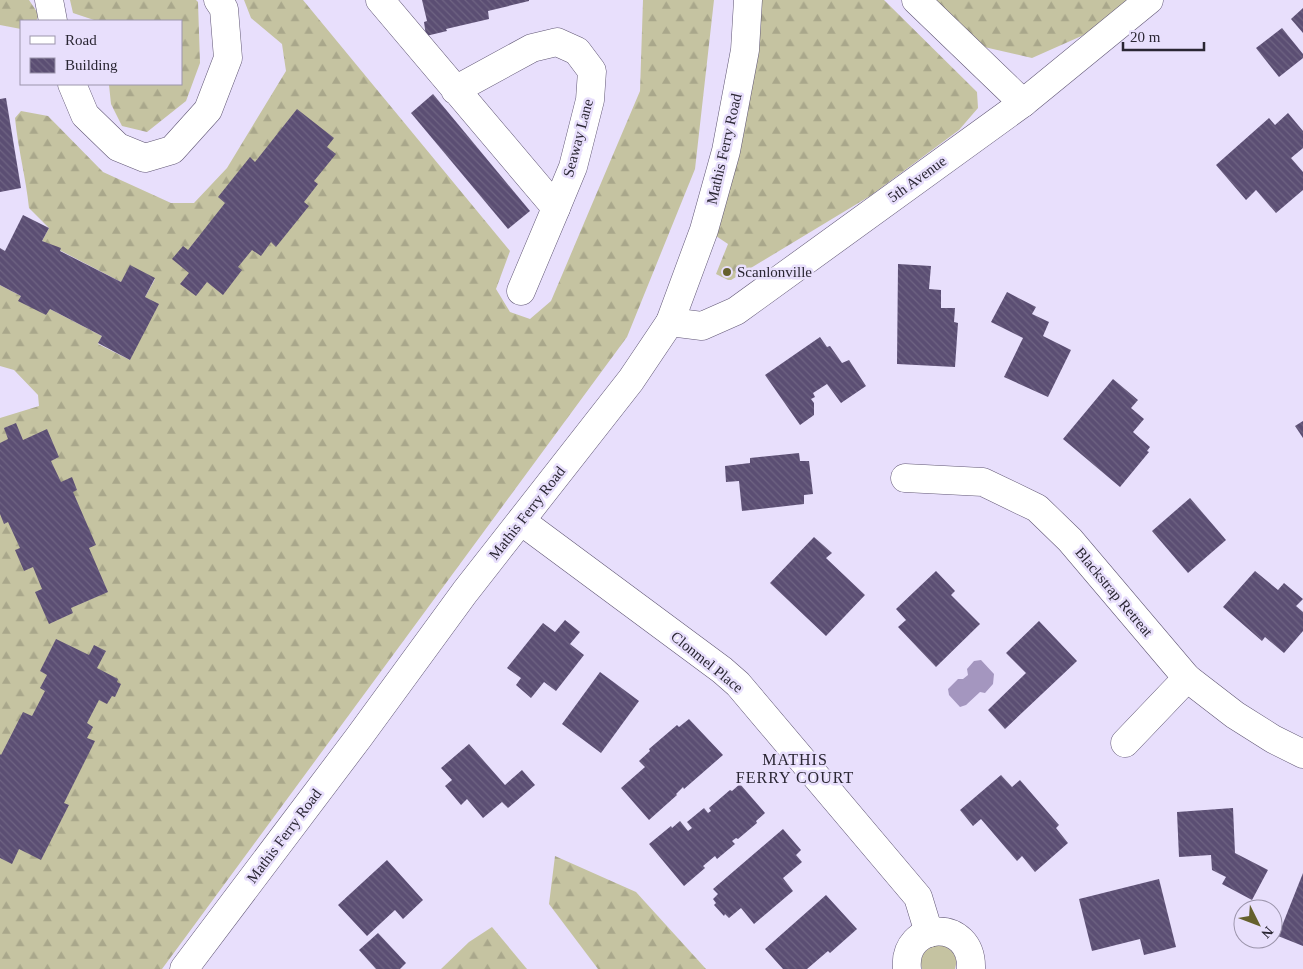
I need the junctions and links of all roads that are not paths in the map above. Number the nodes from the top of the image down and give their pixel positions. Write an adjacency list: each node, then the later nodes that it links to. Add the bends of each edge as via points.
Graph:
1 (49, 0): 7 (street)
2 (218, 0): 8 (street, via 224,9 228,58 208,110 172,150 145,158 118,148 86,115)
3 (380, 0): 9 (street)
4 (748, 0): 13 (street, Mathis Ferry Road, via 745,50 726,151 704,230)
5 (916, 0): 10 (street)
6 (1149, 0): 10 (street, 5th Avenue)
7 (53, 20)
8 (72, 85)
9 (455, 90): 11 (street); 11 (street, Seaway Lane, via 532,48 557,42 577,51 592,71 590,100 572,167)
10 (1023, 103): 13 (street, 5th Avenue, via 736,311 702,326)
11 (556, 208): 12 (street, Seaway Lane)
12 (522, 291)
13 (670, 322): 15 (street, Mathis Ferry Road, via 631,380)
14 (905, 478): 16 (street, Blackstrap Retreat, via 983,482 1037,508 1070,540)
15 (521, 521): 19 (street, Clonmel Place, via 738,684 918,897); 20 (street, Mathis Ferry Road)
16 (1187, 678): 17 (street); 18 (street, Blackstrap Retreat, via 1235,715)
17 (1125, 743)
18 (1303, 754)
19 (929, 933): 21 (street, via 913,944 908,953); 22 (street, via 940,931 960,938 971,957)
20 (184, 969)
21 (907, 969)
22 (971, 969)

